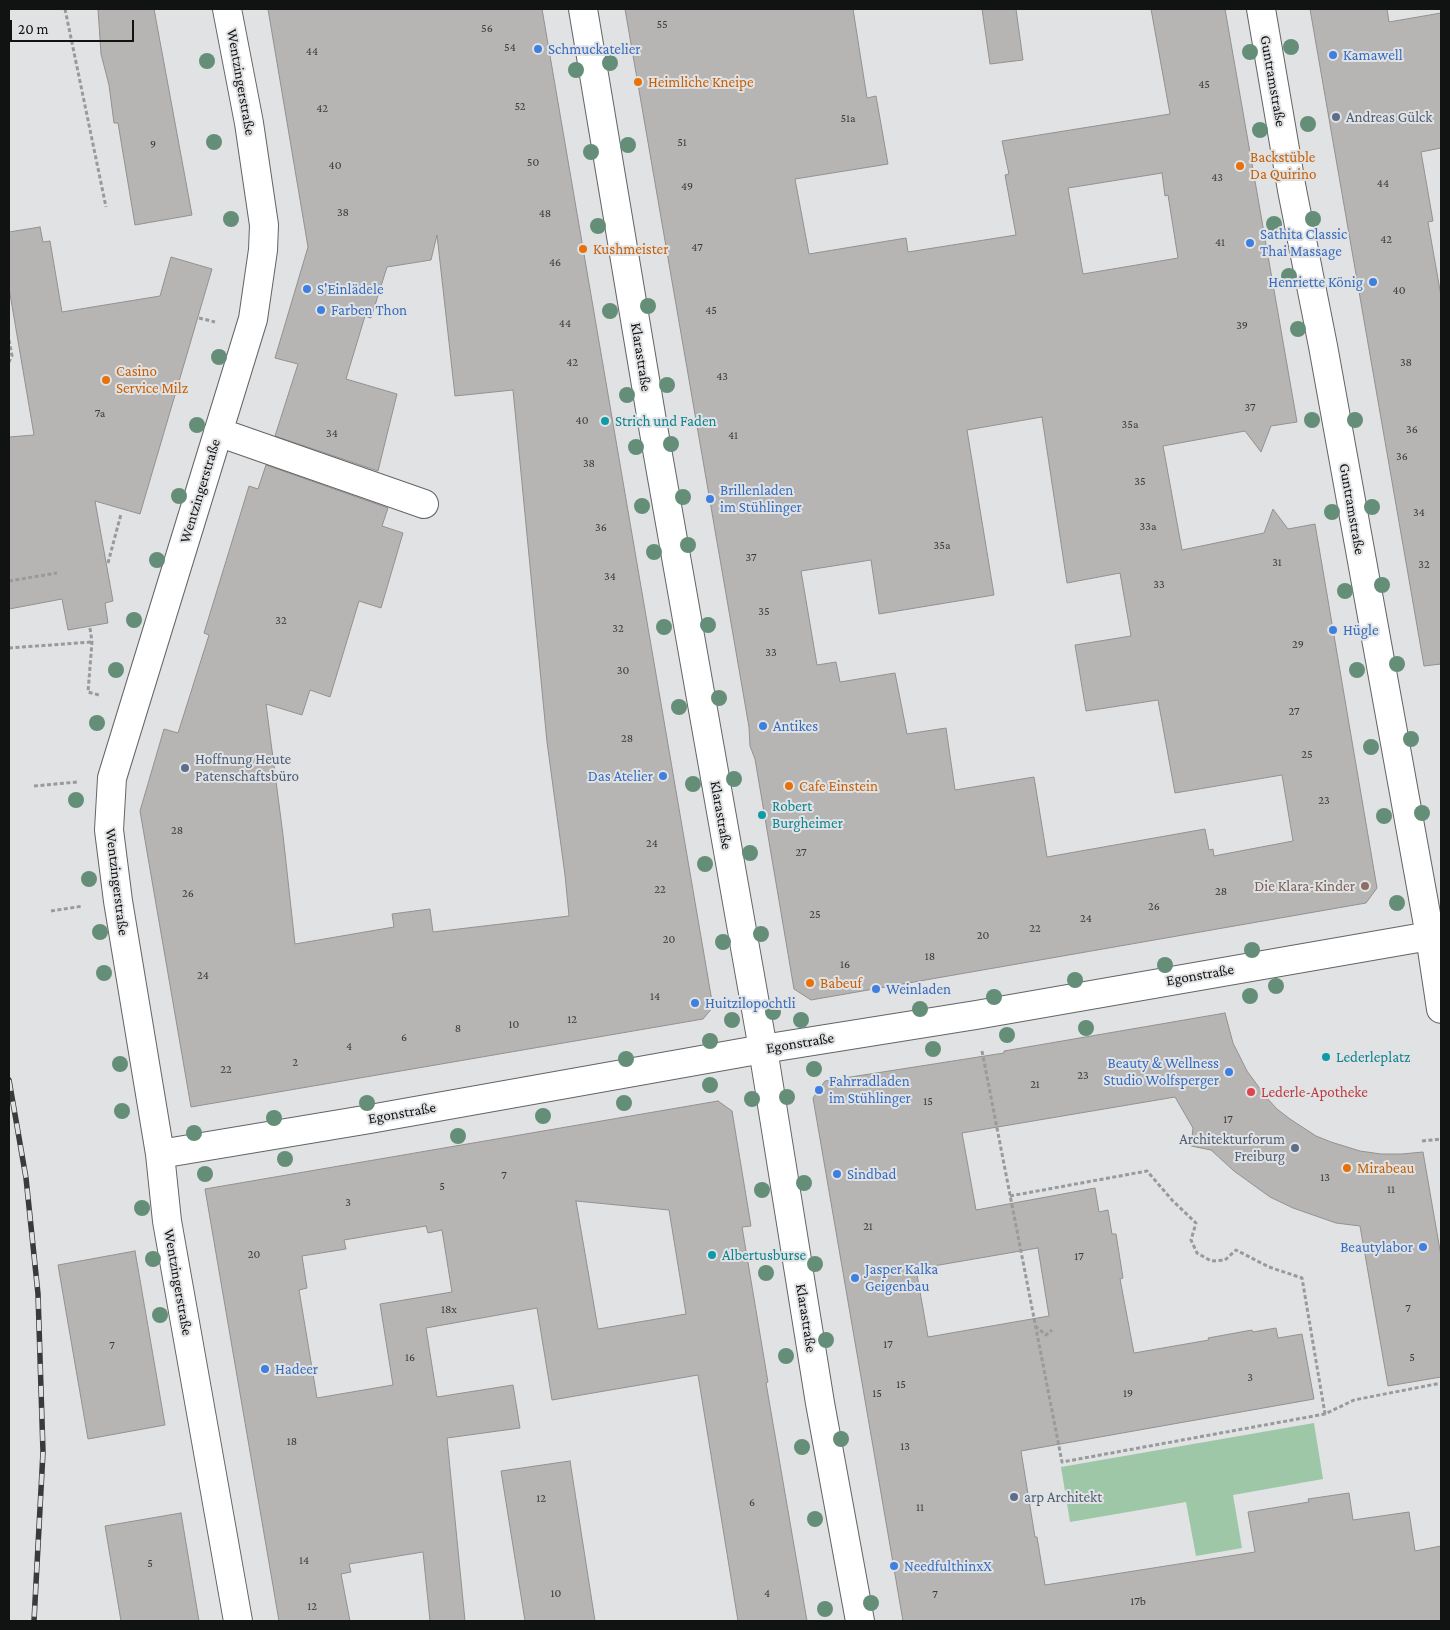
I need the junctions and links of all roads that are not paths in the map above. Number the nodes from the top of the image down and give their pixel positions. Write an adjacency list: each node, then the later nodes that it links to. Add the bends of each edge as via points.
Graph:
1 (228, 9): 4 (street, Wentzingerstraße, via 250,123 264,225 253,319)
2 (583, 9): 8 (street, Klarastraße)
3 (1261, 9): 6 (street, Guntramstraße, via 1290,181)
4 (218, 432): 5 (street); 9 (street, Wentzingerstraße, via 112,778 109,830 118,901)
5 (424, 504)
6 (1435, 935): 7 (street, Guntramstraße); 8 (street, Egonstraße, via 976,1015)
7 (1441, 1009)
8 (763, 1048): 9 (street, Egonstraße); 11 (street, Klarastraße, via 820,1403)
9 (160, 1154): 10 (street, Wentzingerstraße, via 167,1221)
10 (238, 1621)
11 (860, 1621)

